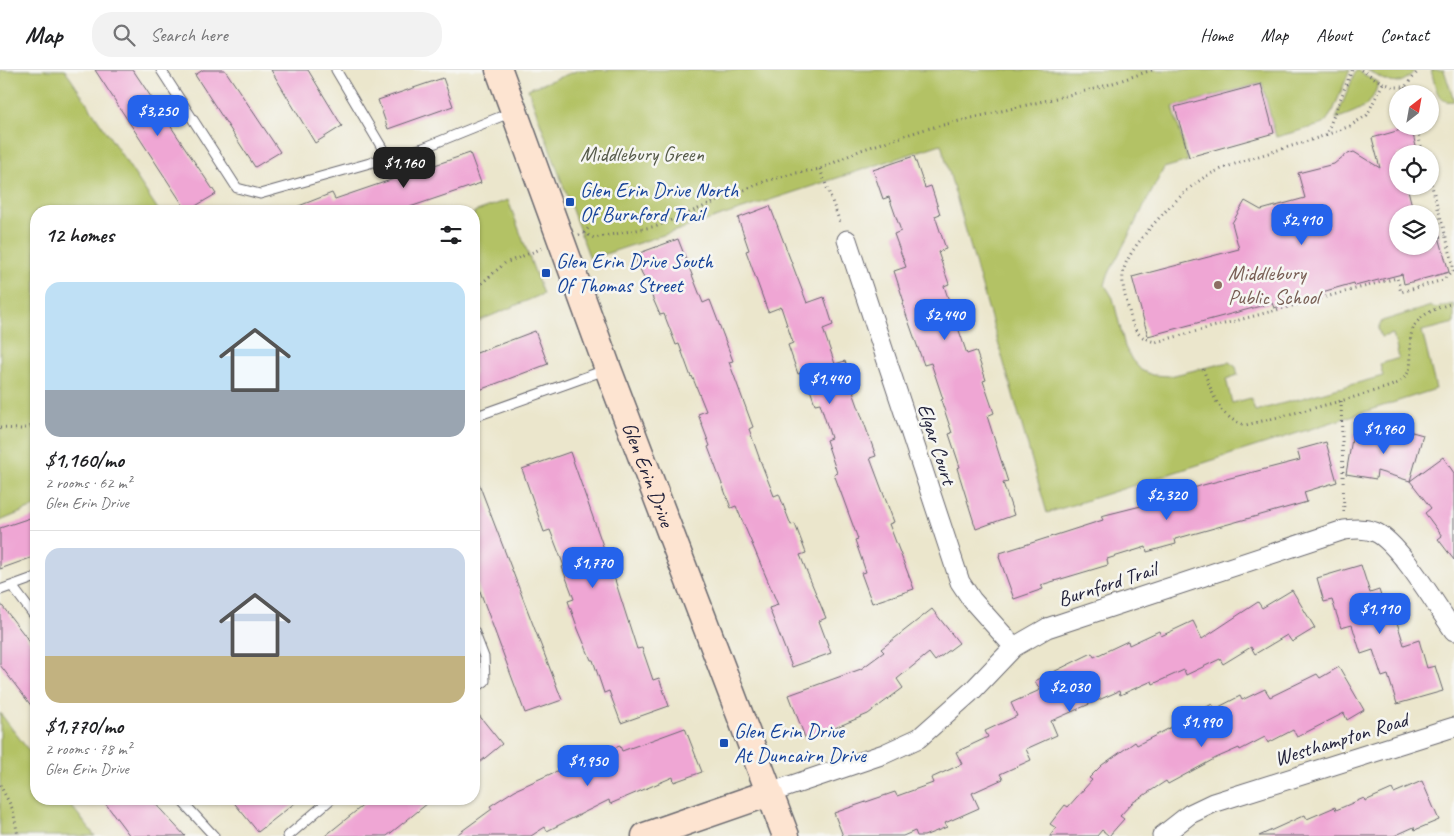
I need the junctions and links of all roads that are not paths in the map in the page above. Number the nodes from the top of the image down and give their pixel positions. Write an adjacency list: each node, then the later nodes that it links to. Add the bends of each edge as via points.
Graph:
1 (161, 70): 5 (lane, via 237,188 247,192 270,192)
2 (336, 70): 5 (lane)
3 (499, 70): 4 (street, Glen Erin Drive)
4 (512, 112): 5 (lane, via 423,148); 7 (street, Glen Erin Drive, via 572,237)
5 (388, 158)
6 (846, 240): 15 (street, Elgar Court, via 960,582)
7 (608, 369): 8 (lane); 18 (street, Glen Erin Drive)
8 (480, 416)
9 (30, 580): 10 (lane)
10 (12, 586): 11 (lane); 12 (lane)
11 (0, 590)
12 (30, 610)
13 (1454, 631): 15 (street, Burnford Trail, via 1386,538 1360,528 1344,530 1067,620)
14 (480, 647): 16 (lane, via 485,681)
15 (1014, 647): 18 (street, Burnford Trail, via 919,738 884,754)
16 (480, 685)
17 (1454, 727): 25 (street, Westhampton Road, via 1212,803 1190,814)
18 (769, 793): 23 (street); 24 (street, Glen Erin Drive)
19 (186, 805): 21 (lane)
20 (324, 805): 22 (lane)
21 (214, 836)
22 (288, 836)
23 (646, 836)
24 (786, 836)
25 (1162, 836)

